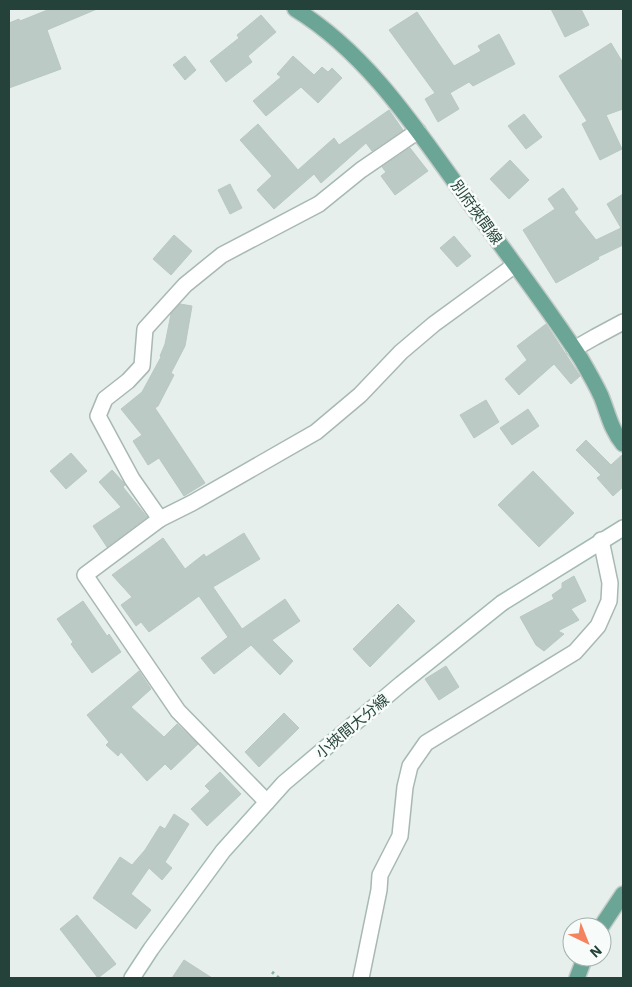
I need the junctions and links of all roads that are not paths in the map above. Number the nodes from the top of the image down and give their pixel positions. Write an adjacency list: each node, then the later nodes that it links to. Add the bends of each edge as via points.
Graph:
1 (295, 9): 2 (main road, 別府挾間線, via 358,61)
2 (418, 131): 3 (main road, 別府挾間線); 7 (street, via 319,204 222,255 185,285 145,329 142,366 105,399 98,416 132,479)
3 (515, 265): 5 (main road, 別府挾間線); 7 (street, via 434,324 401,352 360,396 316,432)
4 (623, 322): 5 (street)
5 (574, 349): 6 (main road, 別府挾間線)
6 (623, 444)
7 (160, 519): 10 (street, via 85,575 178,711)
8 (623, 528): 9 (street, 小挾間大分線)
9 (601, 540): 10 (street, 小挾間大分線, via 502,603 284,783); 14 (street, via 610,583 609,601 598,626 575,652 426,743 410,766 400,836 380,875)
10 (267, 802): 13 (street, 小挾間大分線, via 223,851)
11 (623, 894): 12 (main road)
12 (608, 917)
13 (132, 978)
14 (361, 978)

